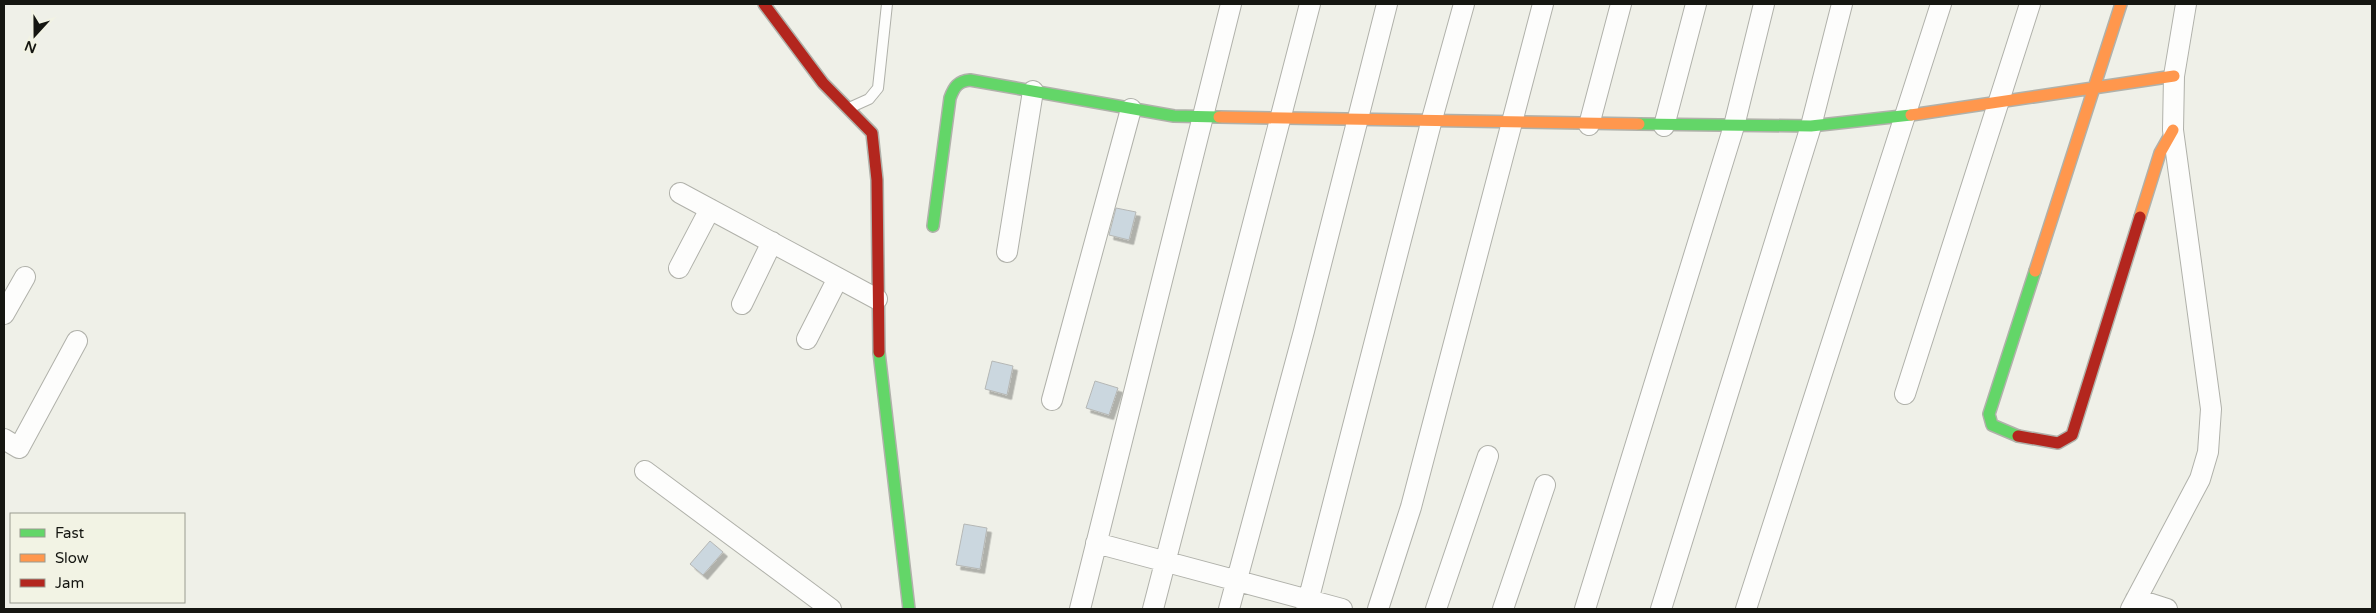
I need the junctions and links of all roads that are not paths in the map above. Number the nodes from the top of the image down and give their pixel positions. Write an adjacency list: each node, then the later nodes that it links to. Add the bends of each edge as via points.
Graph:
1 (764, 4): 20 (street, via 823,83)
2 (887, 4): 20 (lane, via 878,88 870,99)
3 (1231, 4): 23 (street)
4 (1310, 4): 24 (street)
5 (1387, 4): 25 (street)
6 (1464, 4): 26 (street)
7 (1543, 4): 27 (street)
8 (1620, 4): 28 (street)
9 (1696, 4): 29 (street)
10 (1764, 4): 30 (street)
11 (1842, 4): 31 (street)
12 (1941, 4): 22 (street)
13 (2030, 4): 19 (street)
14 (2121, 4): 17 (street)
15 (2186, 4): 16 (street)
16 (2174, 76): 17 (street); 32 (street)
17 (2094, 89): 19 (street); 32 (street, via 1990,410 1988,418 1991,424 2001,430 2058,443 2072,435 2160,153)
18 (1033, 91): 21 (street); 35 (street, via 970,80 961,80 954,86); 37 (street)
19 (1999, 102): 22 (street); 46 (street)
20 (848, 108): 41 (street, via 872,133 877,180)
21 (1131, 108): 23 (street, via 1174,116); 47 (street)
22 (1905, 116): 31 (street); 68 (street)
23 (1203, 117): 24 (street); 52 (street)
24 (1280, 118): 25 (street); 53 (street)
25 (1357, 118): 26 (street); 54 (street)
26 (1432, 119): 27 (street); 56 (street)
27 (1510, 121): 28 (street); 63 (street, via 1411,508)
28 (1589, 125): 29 (street)
29 (1664, 126): 30 (street)
30 (1734, 126): 31 (street); 66 (street)
31 (1811, 126): 67 (street)
32 (2173, 130): 55 (street, via 2211,431 2200,479)
33 (680, 193): 34 (street)
34 (710, 209): 36 (street); 38 (street)
35 (933, 226)
36 (772, 242): 40 (street); 42 (street)
37 (1007, 252)
38 (678, 268)
39 (25, 277): 43 (street)
40 (838, 278): 41 (street); 44 (street)
41 (877, 299): 58 (street, via 882,394)
42 (742, 304)
43 (4, 314)
44 (807, 340)
45 (77, 341): 48 (street, via 19,448)
46 (1905, 394)
47 (1052, 400)
48 (4, 439)
49 (1488, 456): 64 (street)
50 (645, 471): 57 (street)
51 (1545, 485): 65 (street)
52 (1096, 544): 53 (street); 59 (street)
53 (1166, 562): 54 (street); 60 (street)
54 (1237, 581): 56 (street); 61 (street)
55 (2134, 604): 69 (street)
56 (1307, 605): 62 (street)
57 (832, 609)
58 (909, 609)
59 (1080, 609)
60 (1153, 609)
61 (1229, 609)
62 (1342, 609)
63 (1378, 609)
64 (1436, 609)
65 (1503, 609)
66 (1585, 609)
67 (1661, 609)
68 (1746, 609)
69 (2167, 609)

